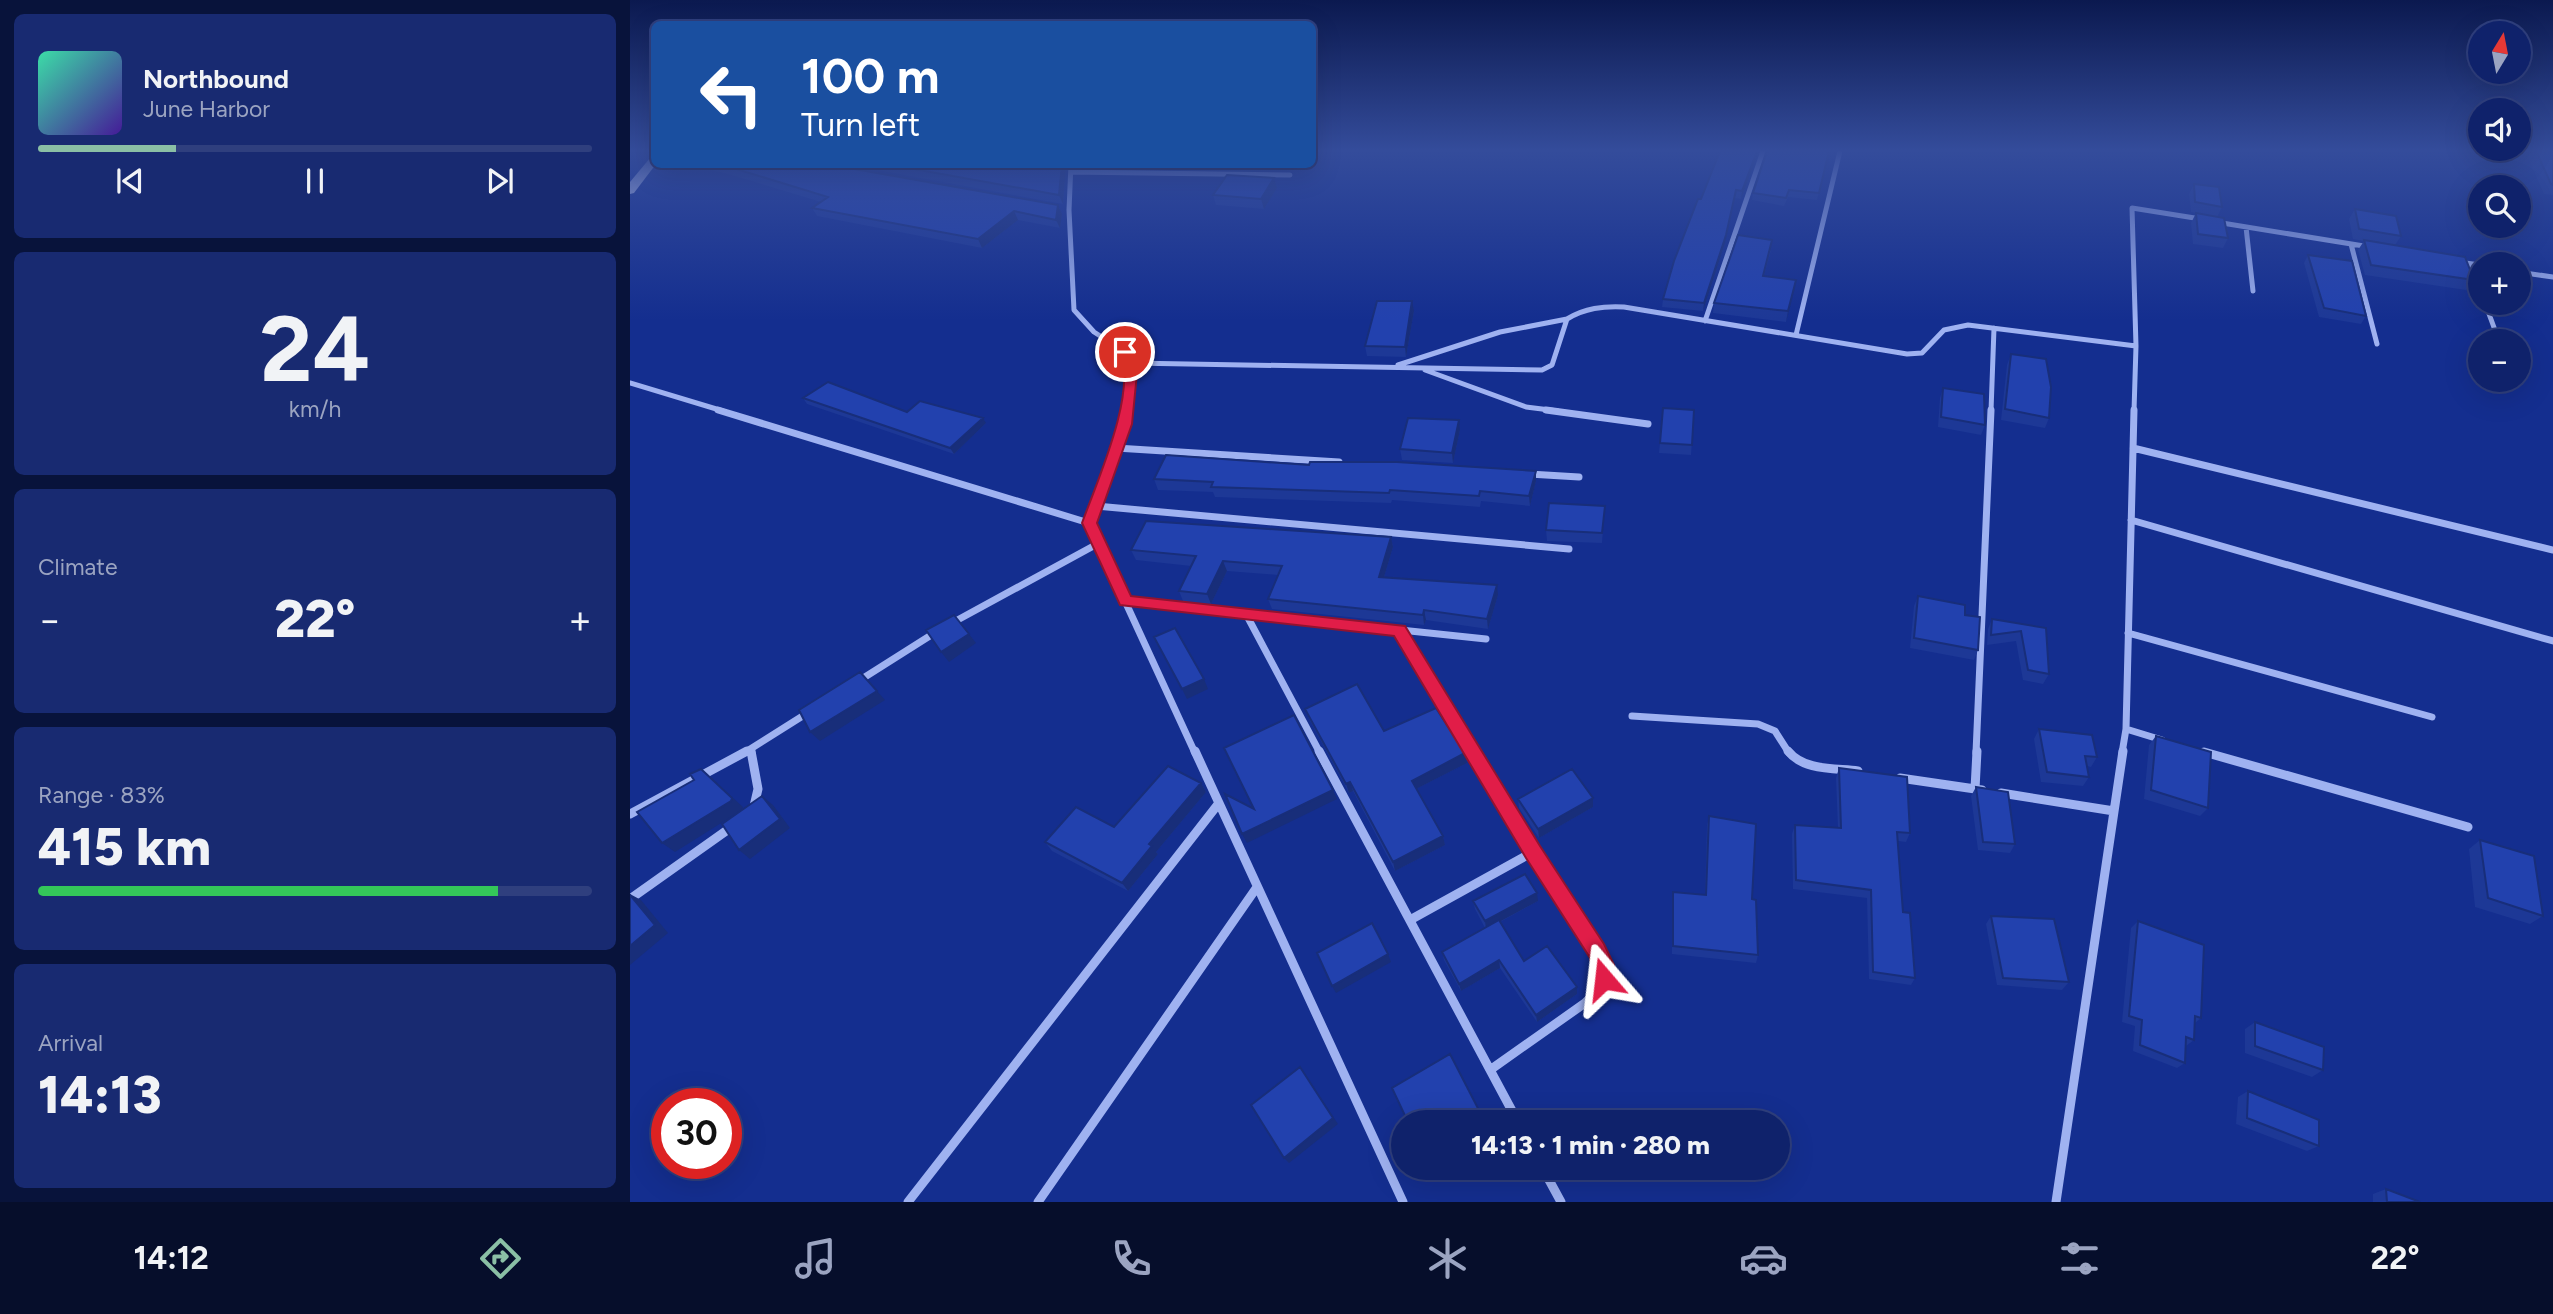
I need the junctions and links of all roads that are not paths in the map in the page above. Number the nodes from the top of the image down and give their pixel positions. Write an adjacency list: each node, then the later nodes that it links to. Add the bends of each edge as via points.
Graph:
1 (1744, 207): 14 (street)
2 (1827, 207): 16 (street)
3 (1056, 208): 4 (street)
4 (1069, 210): 19 (street, via 1074,310)
5 (2246, 227): 6 (street); 12 (street); 18 (street, via 2132,208)
6 (2351, 244): 7 (street); 17 (street)
7 (2378, 248)
8 (2444, 259): 9 (street)
9 (2468, 264)
10 (2531, 274): 11 (street)
11 (2553, 277)
12 (2253, 291)
13 (1567, 319): 14 (street, via 1603,306); 20 (street, via 1500,332); 21 (street, via 1547,369)
14 (1705, 321): 16 (street)
15 (1994, 328): 16 (street, via 1952,327 1915,354); 18 (street); 51 (street)
16 (1796, 335)
17 (2377, 344)
18 (2136, 346): 25 (street)
19 (1132, 363): 20 (street); 24 (street, via 1125,424)
20 (1391, 368): 21 (street)
21 (1419, 368): 23 (street, via 1526,407)
22 (630, 383): 31 (street)
23 (1648, 424)
24 (1116, 448): 26 (street); 29 (street)
25 (2133, 448): 30 (street); 34 (street)
26 (1348, 463)
27 (1525, 474): 28 (street)
28 (1579, 477)
29 (1096, 506): 31 (street); 33 (street)
30 (2131, 520): 38 (street); 40 (street)
31 (1089, 523): 32 (street)
32 (1098, 543): 35 (street); 41 (street, via 937,631)
33 (1569, 549)
34 (2553, 550)
35 (1126, 601): 36 (street); 52 (street)
36 (1246, 614): 37 (street); 59 (street)
37 (1399, 630): 39 (street); 56 (street)
38 (2128, 633): 44 (street); 45 (street)
39 (1486, 639)
40 (2553, 641)
41 (844, 690)
42 (821, 705): 47 (street)
43 (1632, 716): 49 (street, via 1772,728 1797,760)
44 (2432, 718)
45 (2126, 729): 46 (street); 53 (street)
46 (2178, 744)
47 (751, 748): 54 (street); 58 (street, via 758,789 755,804 745,816)
48 (2191, 748): 55 (street)
49 (1868, 773)
50 (1895, 777): 51 (street)
51 (1975, 789): 53 (street)
52 (1219, 803): 57 (street); 63 (street)
53 (2113, 811): 67 (street)
54 (630, 814)
55 (2468, 827)
56 (1533, 852): 59 (street); 60 (street, via 1597,951 1604,979 1583,1005)
57 (1257, 887): 64 (street); 65 (street)
58 (630, 899)
59 (1410, 920): 60 (street)
60 (1490, 1070): 61 (street)
61 (1512, 1110)
62 (1549, 1180): 66 (street)
63 (908, 1202)
64 (1038, 1202)
65 (1403, 1202)
66 (1561, 1202)
67 (2056, 1202)

